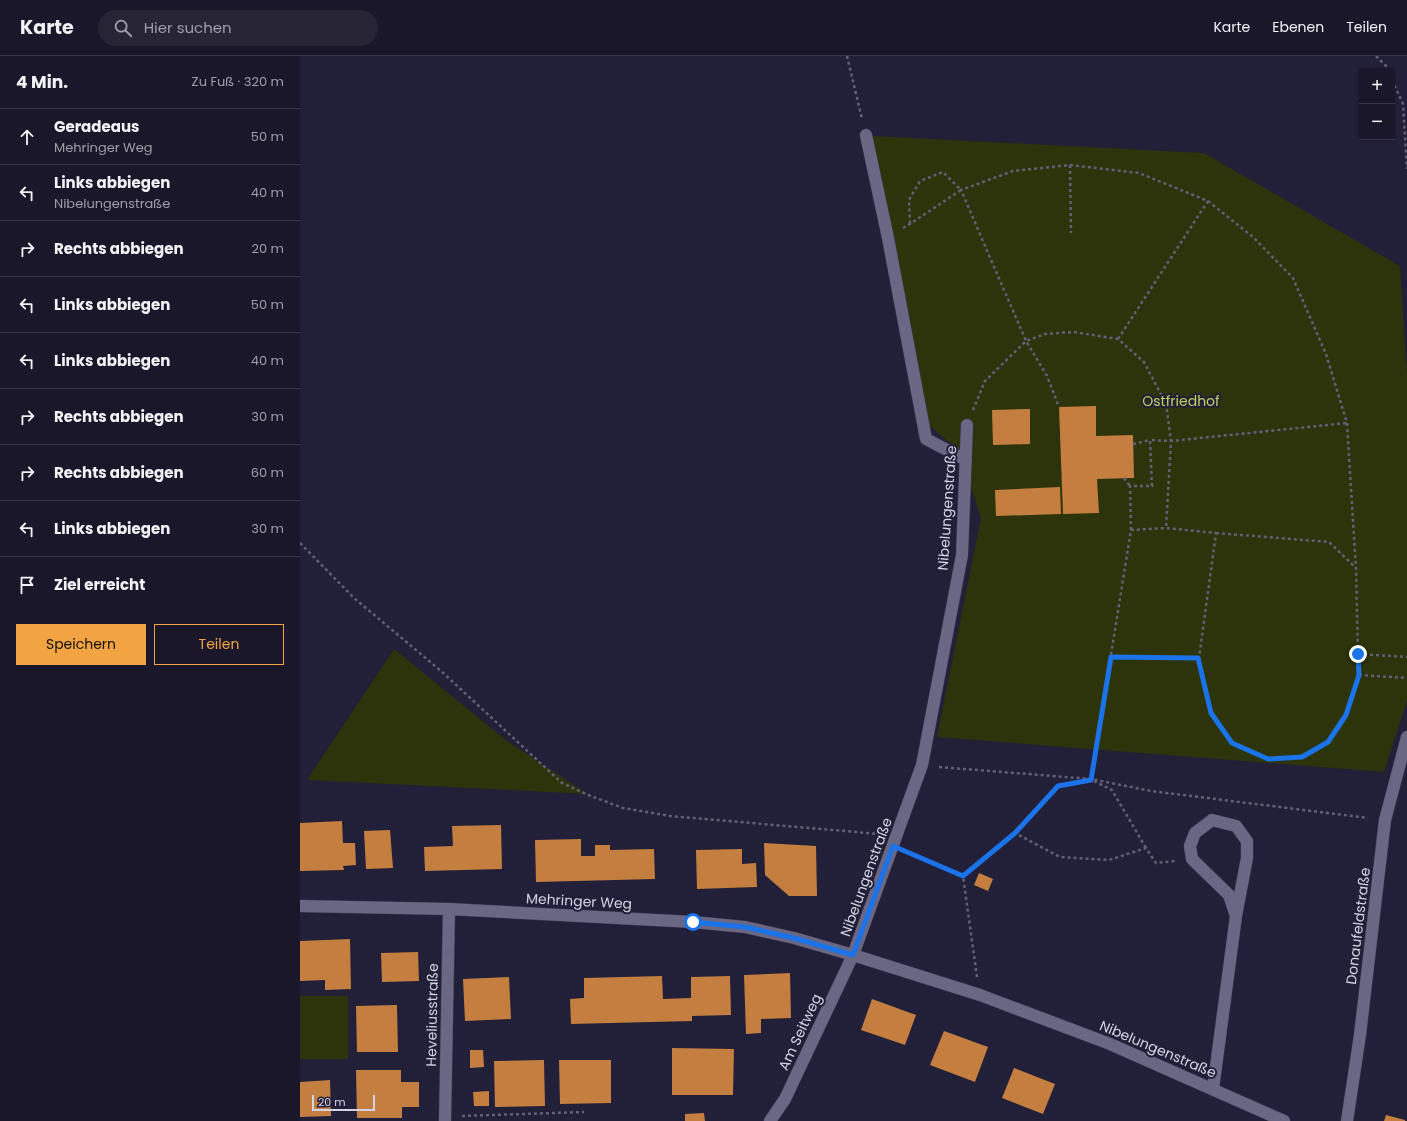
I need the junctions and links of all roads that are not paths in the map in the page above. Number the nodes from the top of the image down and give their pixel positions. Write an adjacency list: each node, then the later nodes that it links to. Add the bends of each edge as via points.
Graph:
1 (866, 135): 3 (street, via 926,439)
2 (967, 425): 3 (street, Nibelungenstraße)
3 (966, 460): 8 (street, Nibelungenstraße, via 962,555 922,765)
4 (1407, 737): 13 (street, Donaufeldstraße, via 1385,820 1360,1035)
5 (300, 906): 6 (street, Mehringer Weg)
6 (449, 909): 8 (street, Mehringer Weg, via 745,927); 10 (street, Heveliusstraße)
7 (1236, 916): 7 (street, via 1248,840 1236,826 1212,820 1195,833 1190,846 1192,859 1229,895); 9 (street)
8 (853, 955): 9 (street, Nibelungenstraße, via 980,996 1110,1044); 11 (street, Am Seitweg, via 785,1098)
9 (1213, 1088): 12 (street, Nibelungenstraße)
10 (445, 1119)
11 (770, 1121)
12 (1284, 1121)
13 (1347, 1121)

